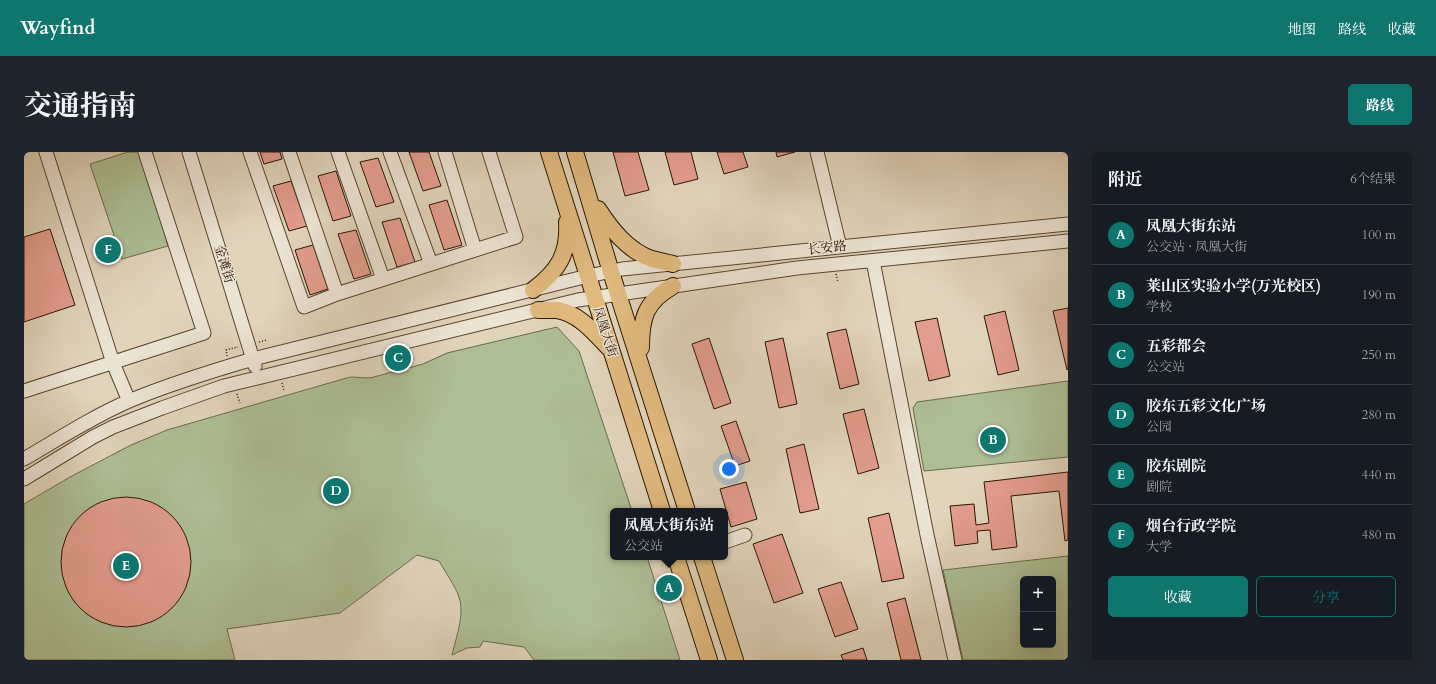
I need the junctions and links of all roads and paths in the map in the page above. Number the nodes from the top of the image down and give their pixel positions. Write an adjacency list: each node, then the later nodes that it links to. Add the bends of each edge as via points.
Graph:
1 (46, 152): 33 (street)
2 (145, 152): 33 (street, via 204,334)
3 (189, 152): 32 (street, 金滩街)
4 (250, 152): 27 (street, via 304,307)
5 (289, 152): 27 (street)
6 (338, 152): 24 (street)
7 (390, 152): 20 (street)
8 (444, 152): 18 (street)
9 (488, 152): 18 (street, via 516,237)
10 (549, 152): 14 (main road, 凤凰大街)
11 (575, 152): 13 (main road, 凤凰大街)
12 (818, 152): 17 (street)
13 (588, 196): 21 (main road, via 608,225 625,243 650,258); 22 (main road, 凤凰大街)
14 (566, 208): 23 (main road, 凤凰大街); 26 (main road, via 568,229 565,249 557,268)
15 (1068, 224): 17 (street, 长安路)
16 (1068, 241): 19 (street, 长安路)
17 (840, 247): 21 (street, 长安路)
18 (475, 250): 20 (street)
19 (873, 260): 25 (street, 长安路); 48 (street, via 927,535)
20 (431, 264): 24 (street)
21 (673, 264): 22 (street, 长安路)
22 (611, 272): 23 (street, 长安路); 28 (main road, 凤凰大街)
23 (588, 276): 26 (street, 长安路); 29 (main road, 凤凰大街)
24 (384, 279): 27 (street)
25 (673, 286): 28 (street, 长安路); 34 (main road, via 662,292 645,313 641,327)
26 (533, 290): 32 (street, 长安路)
27 (337, 294)
28 (619, 294): 29 (street, 长安路); 34 (main road, 凤凰大街)
29 (594, 298): 30 (street, 长安路); 31 (main road, 凤凰大街)
30 (538, 310): 31 (main road, via 558,310 570,314); 35 (street, 长安路)
31 (611, 351): 40 (main road, 凤凰大街)
32 (253, 359): 35 (street, 金滩街); 37 (street, 长安路)
33 (113, 363): 36 (street); 37 (street)
34 (641, 363): 41 (main road, 凤凰大街)
35 (258, 377): 39 (street, 长安路, via 224,386 113,427)
36 (24, 391)
37 (129, 401): 38 (street, 长安路)
38 (25, 456)
39 (24, 479)
40 (661, 508)
41 (687, 508)
42 (745, 535): 43 (street)
43 (728, 541)
44 (677, 560): 46 (main road)
45 (703, 560): 47 (main road)
46 (709, 660)
47 (735, 660)
48 (955, 660)

